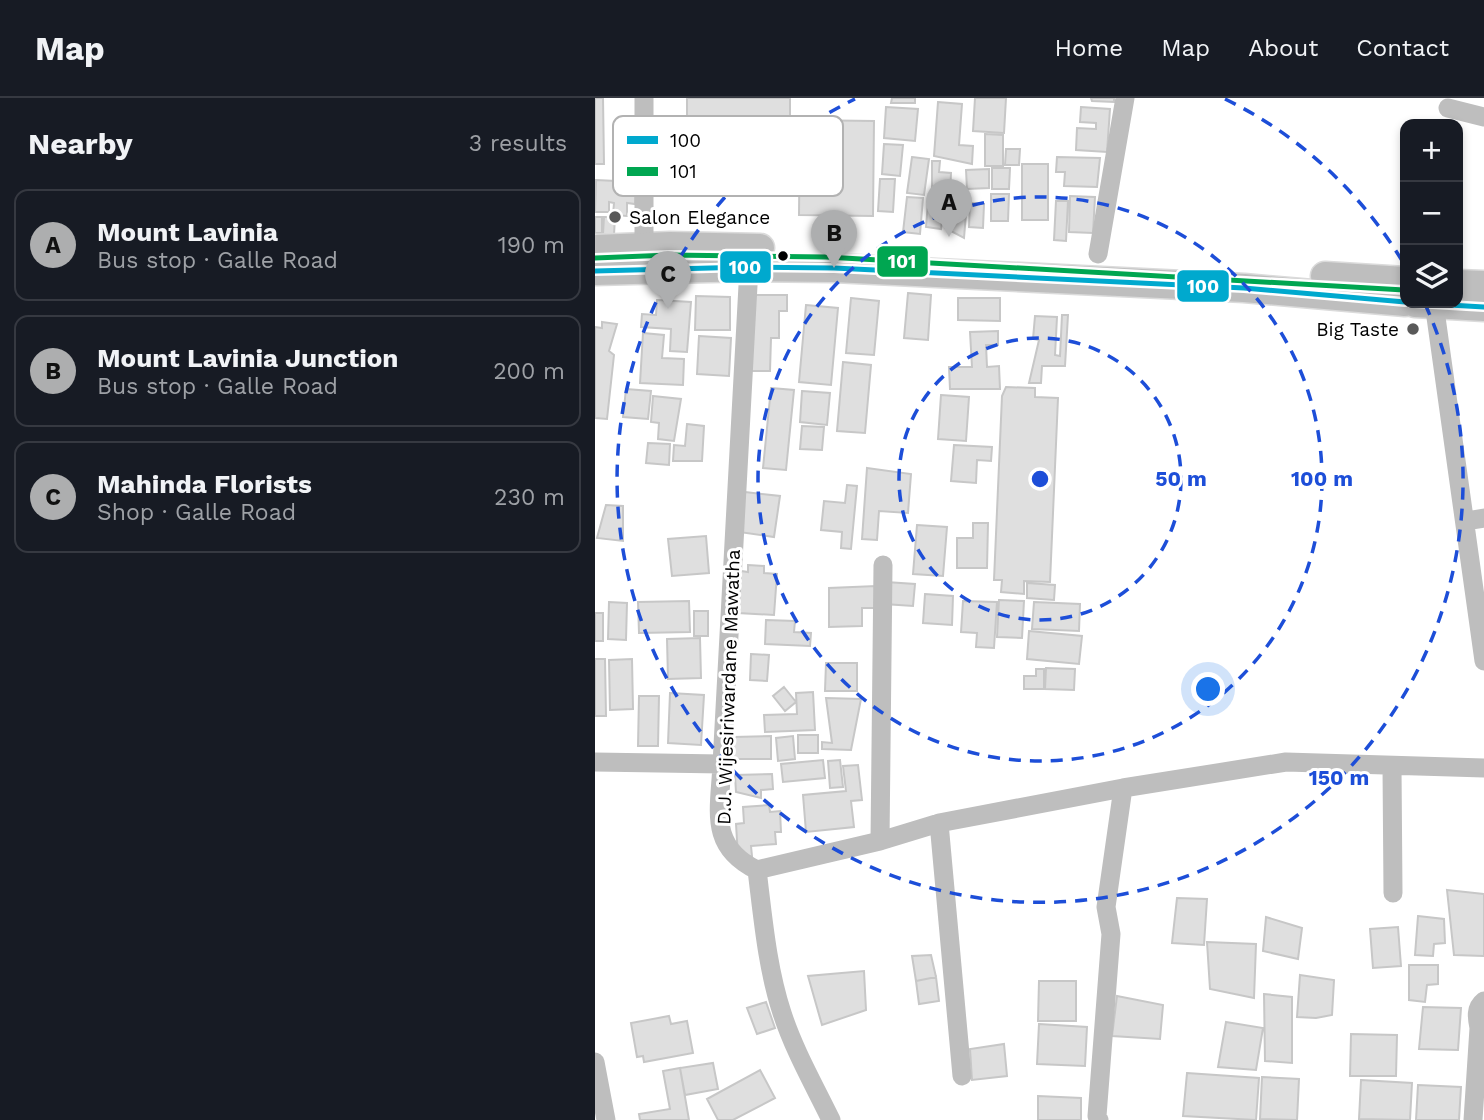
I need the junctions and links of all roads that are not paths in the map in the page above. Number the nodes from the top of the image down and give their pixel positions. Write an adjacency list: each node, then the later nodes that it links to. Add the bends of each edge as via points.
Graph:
1 (644, 98): 4 (street)
2 (1125, 98): 8 (street)
3 (1447, 110): 5 (street)
4 (644, 116)
5 (1484, 117)
6 (644, 196): 9 (street)
7 (595, 249): 9 (highway)
8 (1098, 254)
9 (644, 258): 10 (highway); 11 (highway); 12 (highway, via 825,248)
10 (749, 267): 15 (highway, via 1244,288); 23 (street, D.J. Wijesiriwardane Mawatha)
11 (595, 271)
12 (1400, 282)
13 (1463, 284): 14 (highway)
14 (1484, 285)
15 (1400, 302)
16 (1463, 306): 17 (highway)
17 (1484, 307)
18 (1429, 308): 19 (street)
19 (1475, 519): 21 (street)
20 (883, 565): 28 (street)
21 (1484, 661)
22 (595, 762): 23 (street)
23 (722, 764): 29 (street, D.J. Wijesiriwardane Mawatha, via 721,832 730,852)
24 (1392, 767): 25 (street); 26 (street, via 1286,762); 30 (street)
25 (1484, 768)
26 (1123, 788): 27 (street); 36 (street, via 1106,906 1111,934)
27 (939, 822): 28 (street); 33 (street)
28 (880, 841): 29 (street)
29 (757, 870): 35 (street, via 770,965 782,1013)
30 (1393, 892)
31 (1484, 1001): 37 (street, via 1476,1014)
32 (595, 1062): 34 (street)
33 (962, 1076)
34 (606, 1120)
35 (831, 1120)
36 (1099, 1120)
37 (1473, 1120)

